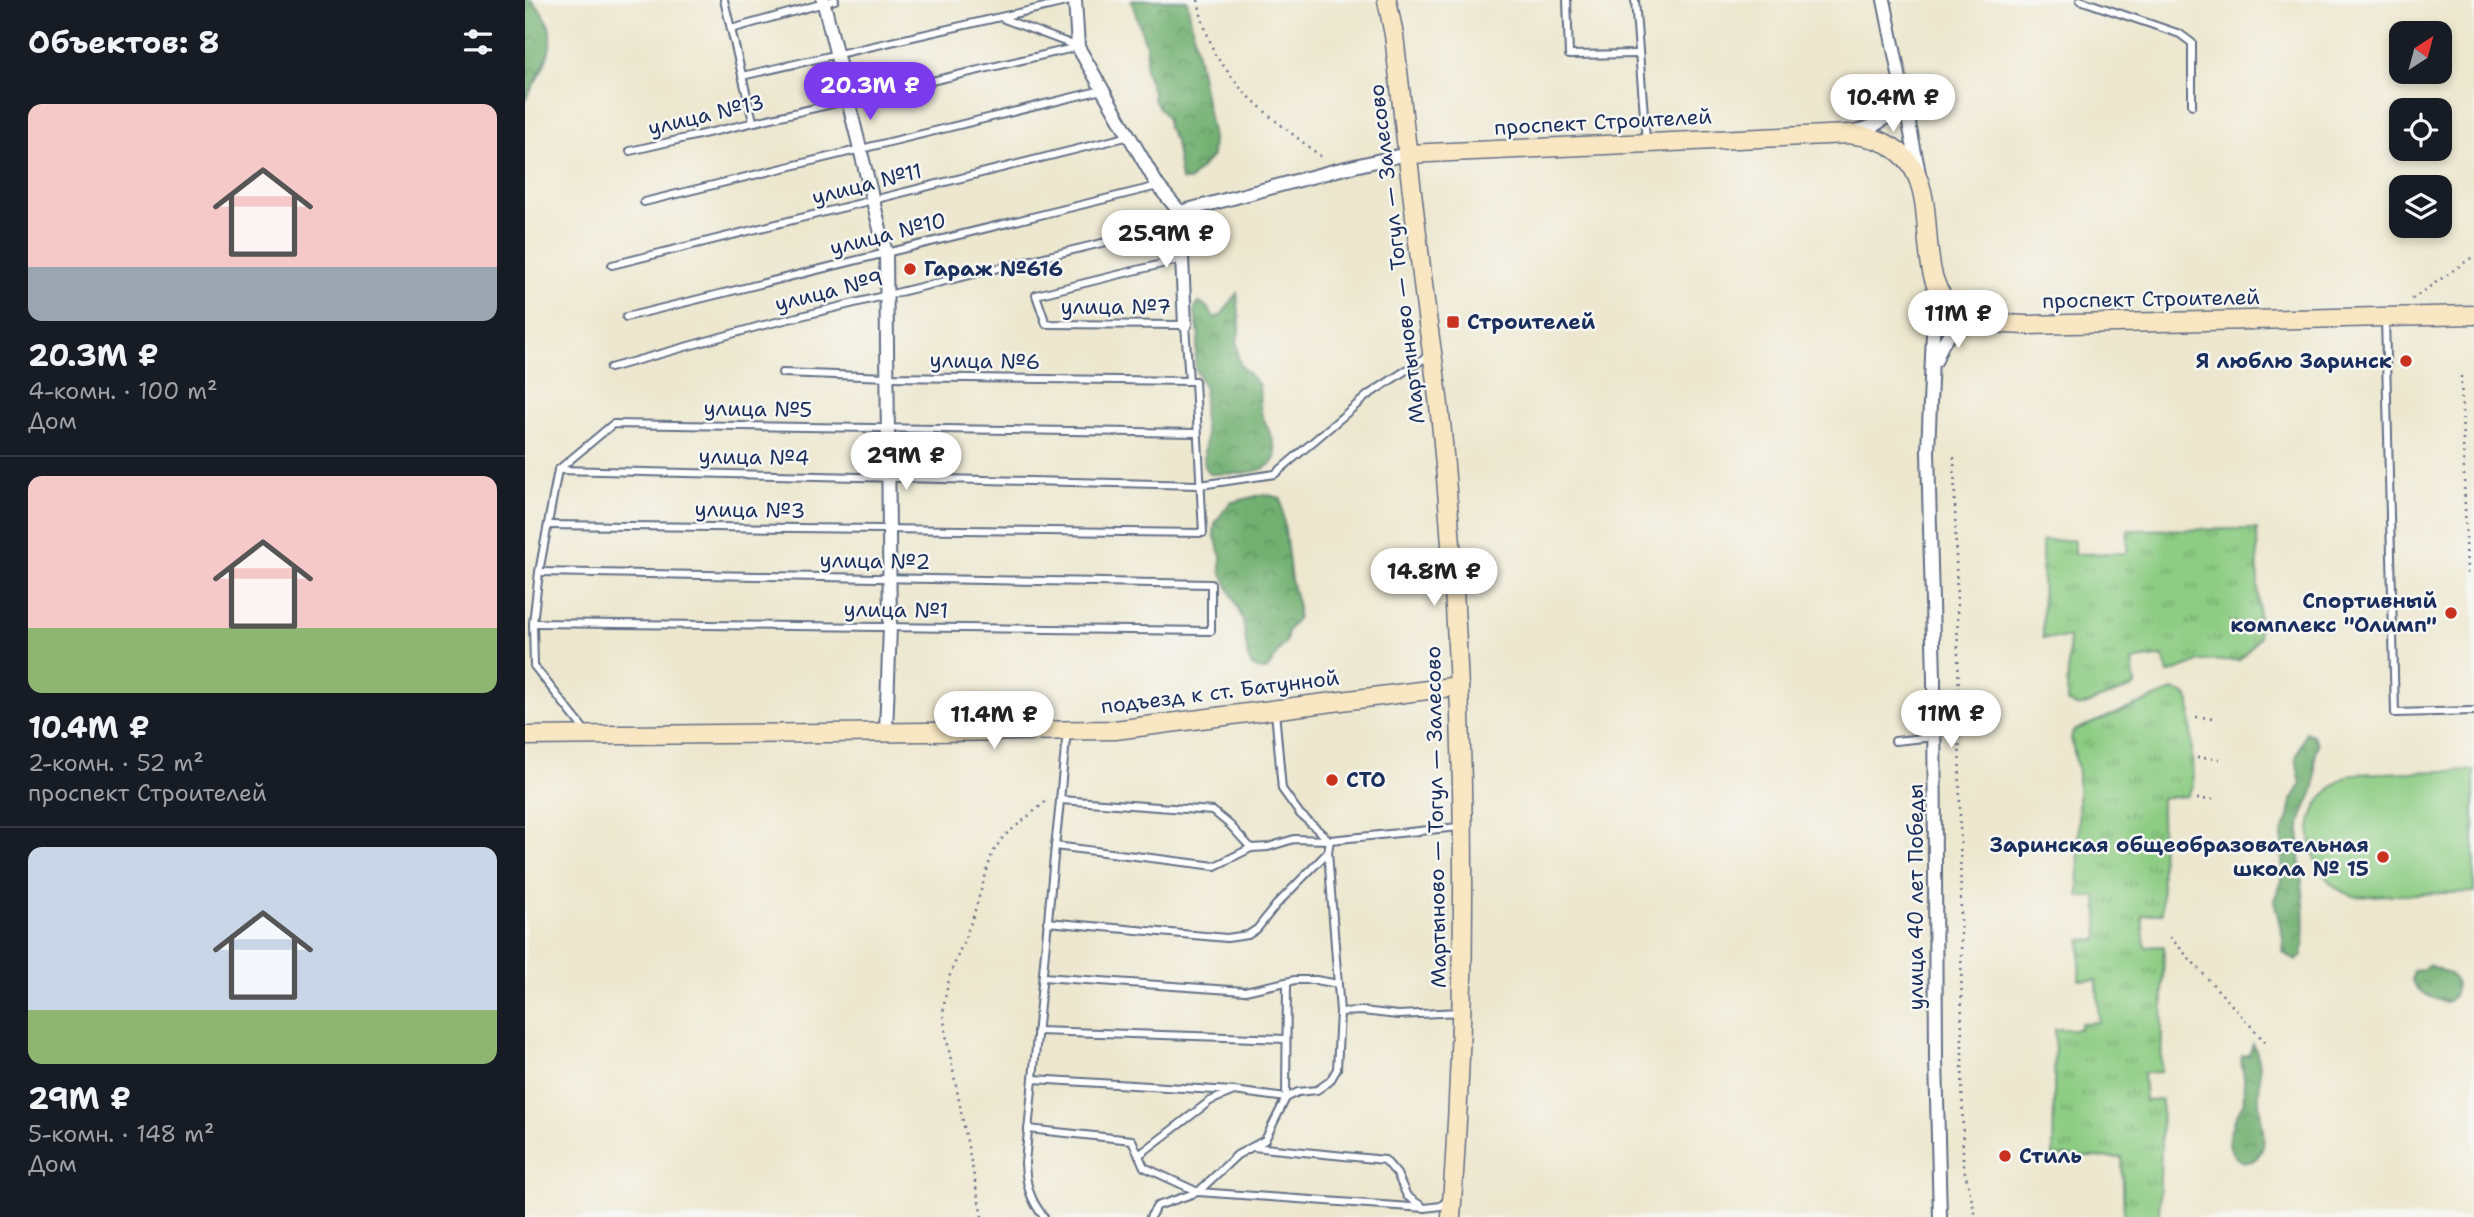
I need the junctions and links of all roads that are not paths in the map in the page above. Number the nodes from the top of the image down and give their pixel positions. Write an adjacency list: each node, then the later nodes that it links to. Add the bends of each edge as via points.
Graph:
1 (724, 0): 10 (lane)
2 (1075, 0): 9 (lane); 11 (street)
3 (1387, 0): 25 (street, Мартыново — Тогул — Залесово)
4 (1567, 0): 12 (lane, via 1569,55)
5 (1635, 0): 12 (lane)
6 (2080, 0): 18 (lane, via 2180,34 2192,43)
7 (827, 1): 10 (lane); 13 (street)
8 (1885, 1): 16 (street)
9 (1003, 18): 11 (lane); 13 (lane)
10 (731, 29): 14 (lane)
11 (1078, 47): 15 (street); 17 (lane, улица №13)
12 (1639, 54): 22 (lane)
13 (837, 55): 14 (lane); 17 (street)
14 (742, 76): 19 (lane)
15 (1104, 90): 21 (street); 24 (lane)
16 (1904, 92): 20 (street, via 1881,122); 26 (street)
17 (848, 99): 19 (lane, улица №13); 24 (street)
18 (2192, 105)
19 (753, 121): 23 (lane, улица №13)
20 (1849, 134): 22 (street, проспект Строителей); 26 (street, проспект Строителей, via 1885,142 1899,151)
21 (1130, 136): 27 (street); 29 (lane, улица №11)
22 (1646, 142): 25 (street, проспект Строителей)
23 (630, 151)
24 (860, 151): 28 (lane); 29 (street)
25 (1407, 154): 30 (street, via 1337,170); 41 (street, Мартыново — Тогул — Залесово)
26 (1920, 180): 34 (street, проспект Строителей)
27 (1158, 186): 30 (street); 31 (lane, улица №10)
28 (644, 202)
29 (872, 202): 31 (street); 33 (lane, улица №11)
30 (1180, 218): 32 (street); 35 (lane, улица №9)
31 (886, 253): 35 (street); 37 (lane, улица №10)
32 (1182, 259): 40 (street); 40 (lane, улица №7, via 1036,295 1046,324)
33 (612, 265)
34 (1935, 283): 39 (street, проспект Строителей, via 1958,312); 45 (street, улица 40 лет Победы)
35 (887, 295): 42 (lane, улица №9); 44 (street)
36 (2474, 315): 38 (street, проспект Строителей)
37 (626, 317)
38 (2385, 317): 39 (street, проспект Строителей, via 2027,324); 61 (lane, via 2395,713)
39 (1982, 320): 45 (street, via 1945,338)
40 (1185, 325): 46 (lane)
41 (1432, 353): 51 (lane, улица №4, via 1368,395 1275,474); 59 (street, Мартыново — Тогул — Залесово, via 1443,442)
42 (610, 368)
43 (782, 373): 44 (lane, улица №6)
44 (889, 377): 46 (lane, улица №6); 47 (street)
45 (1931, 377): 66 (street, улица 40 лет Победы, via 1928,451)
46 (1189, 381): 48 (lane, via 1195,381)
47 (889, 428): 48 (lane, улица №5); 49 (lane, улица №5, via 613,424); 50 (street)
48 (1198, 433): 51 (lane)
49 (558, 470): 50 (lane, улица №4); 52 (lane)
50 (889, 478): 51 (lane, улица №4); 53 (street)
51 (1200, 485): 53 (lane, улица №3, via 1203,533)
52 (548, 526): 53 (lane, улица №3); 54 (lane)
53 (889, 529): 55 (street)
54 (539, 572): 55 (lane, улица №2); 57 (lane)
55 (890, 579): 56 (lane, улица №2); 58 (street)
56 (1211, 584): 58 (lane, улица №1, via 1211,631)
57 (533, 623): 58 (lane, улица №1); 65 (lane, via 534,666)
58 (890, 627): 62 (street)
59 (1459, 686): 60 (street, подъезд к ст. Батунной); 69 (street, Мартыново — Тогул — Залесово)
60 (1275, 709): 63 (street, подъезд к ст. Батунной, via 1177,724); 70 (lane, via 1282,789 1300,814)
61 (2474, 711)
62 (886, 732): 63 (street, подъезд к ст. Батунной); 65 (street, подъезд к ст. Батунной)
63 (1067, 732): 68 (lane)
64 (525, 736): 65 (street, подъезд к ст. Батунной)
65 (590, 737)
66 (1934, 737): 67 (lane); 94 (street, улица 40 лет Победы)
67 (1895, 741)
68 (1061, 800): 71 (lane); 72 (lane, via 1213,811)
69 (1462, 827): 70 (lane); 79 (street, Мартыново — Тогул — Залесово)
70 (1330, 840): 72 (lane, via 1294,839); 73 (lane)
71 (1055, 846): 72 (lane, via 1215,866); 74 (lane)
72 (1251, 848)
73 (1328, 852): 74 (lane, via 1248,935 1227,938); 77 (lane)
74 (1047, 922): 75 (lane)
75 (1043, 977): 76 (lane, via 1245,991); 80 (lane)
76 (1287, 982): 77 (lane); 81 (lane)
77 (1338, 984): 78 (lane)
78 (1340, 1012): 79 (lane); 84 (lane, via 1337,1069 1330,1082)
79 (1462, 1012): 89 (street, Мартыново — Тогул — Залесово)
80 (1037, 1031): 81 (lane); 82 (lane)
81 (1286, 1039): 84 (lane)
82 (1033, 1079): 83 (lane); 85 (lane)
83 (1234, 1091): 84 (lane); 87 (lane, via 1210,1101)
84 (1286, 1098): 86 (lane, via 1265,1140)
85 (1028, 1129): 87 (lane, via 1132,1140); 91 (lane, via 1025,1179)
86 (1253, 1147): 88 (lane, via 1237,1155); 90 (lane, via 1385,1160 1407,1196)
87 (1139, 1155): 88 (lane, via 1144,1167)
88 (1198, 1192): 90 (lane); 92 (lane, via 1157,1206)
89 (1453, 1194): 90 (lane, via 1441,1206); 93 (street, Мартыново — Тогул — Залесово)
90 (1425, 1208)
91 (1044, 1217)
92 (1150, 1217)
93 (1451, 1217)
94 (1940, 1217)

